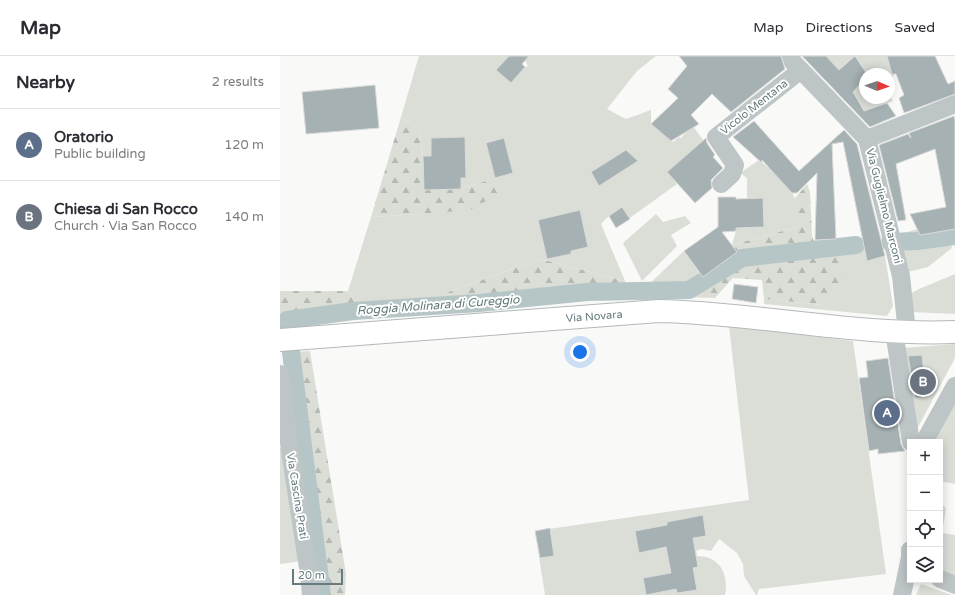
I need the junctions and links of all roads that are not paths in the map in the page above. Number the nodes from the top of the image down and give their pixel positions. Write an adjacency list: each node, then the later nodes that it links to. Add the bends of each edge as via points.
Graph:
1 (795, 62): 3 (street, Via Guglielmo Marconi); 4 (street, Vicolo Mentana, via 716,137 735,165 732,174)
2 (955, 104): 3 (street)
3 (867, 139): 5 (street, Via Guglielmo Marconi, via 901,276)
4 (721, 184)
5 (901, 332): 6 (main road, Via Novara); 7 (main road, Via Novara, via 696,312 659,311); 10 (street, Via Guglielmo Marconi)
6 (955, 332)
7 (286, 340)
8 (280, 374): 15 (street, Via Cascina Prati)
9 (955, 386): 11 (street)
10 (911, 439)
11 (926, 439)
12 (907, 571): 16 (street)
13 (943, 580): 14 (street)
14 (955, 585)
15 (311, 595)
16 (902, 595)

